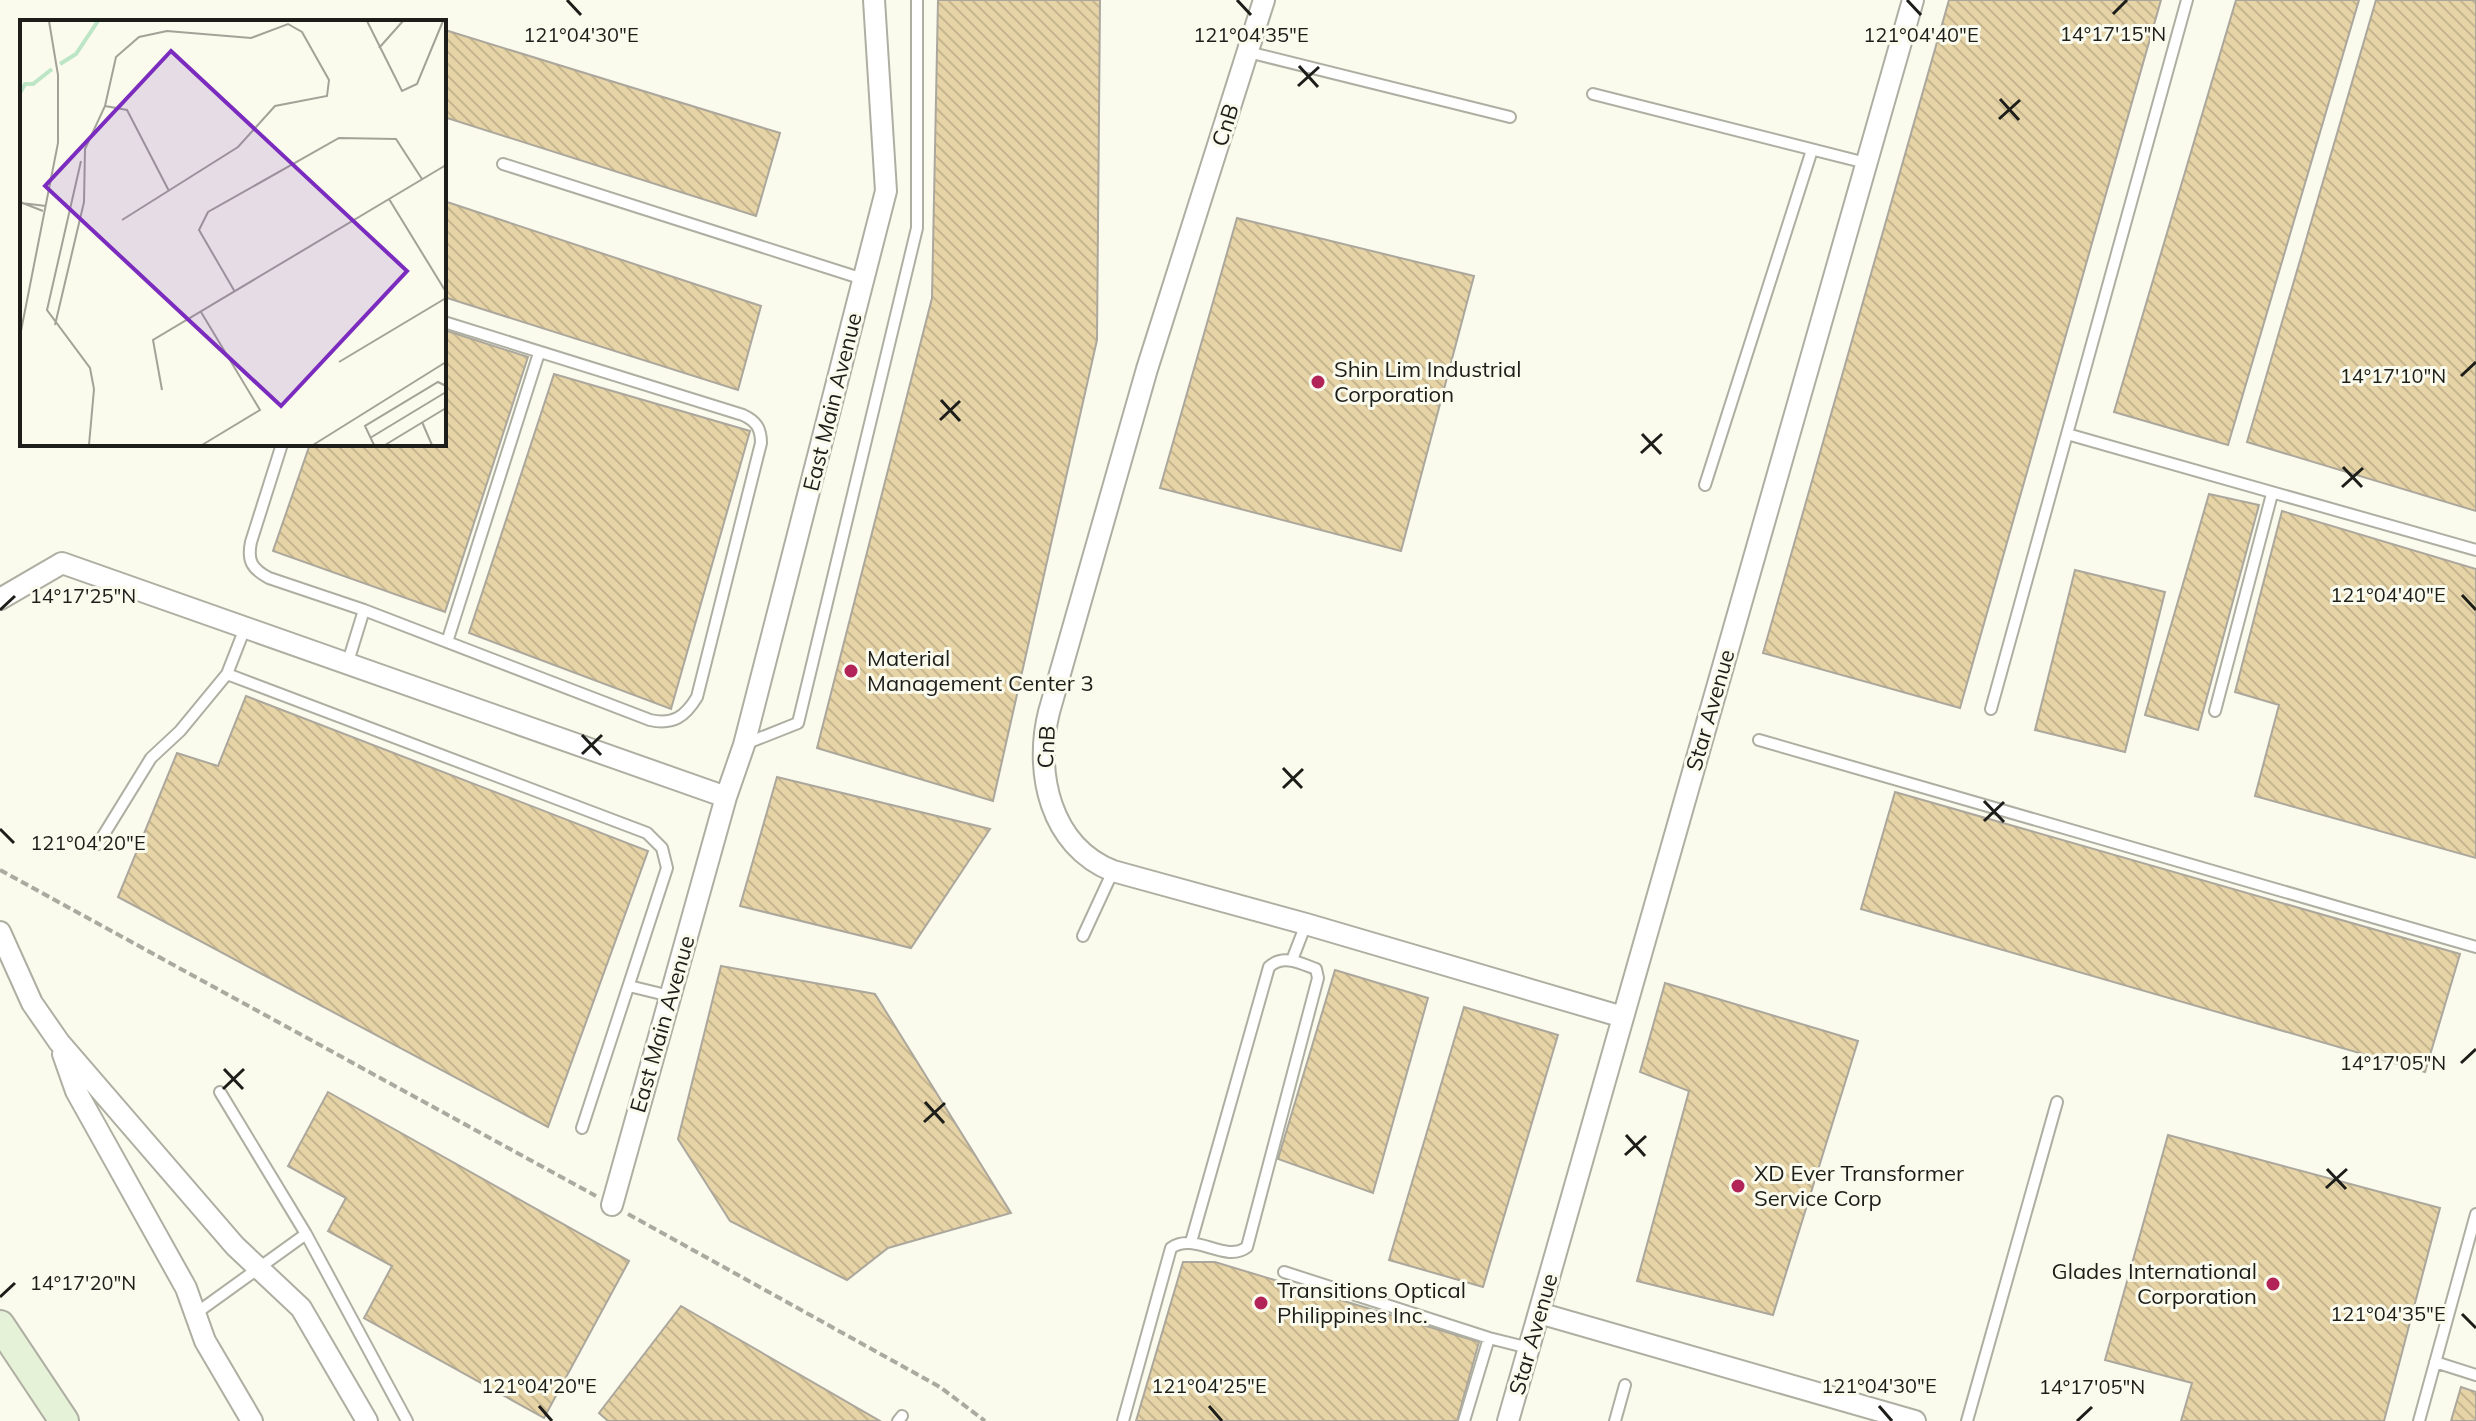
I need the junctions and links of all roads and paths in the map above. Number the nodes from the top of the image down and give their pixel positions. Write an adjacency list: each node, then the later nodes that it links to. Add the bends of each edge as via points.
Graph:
1 (874, 0): 12 (street, East Main Avenue, via 886,191)
2 (917, 0): 29 (lane, via 917,228 798,723)
3 (1264, 0): 6 (street, CnB)
4 (1913, 0): 10 (street, Star Avenue)
5 (2187, 0): 15 (lane)
6 (1248, 52): 8 (lane); 33 (street, CnB, via 1147,369 1045,726 1043,768 1058,819 1080,851)
7 (1593, 94): 9 (lane)
8 (1510, 117)
9 (1812, 150): 10 (lane); 17 (lane)
10 (1866, 163): 41 (street, Star Avenue)
11 (503, 164): 12 (lane)
12 (863, 279): 29 (street, East Main Avenue)
13 (446, 323): 14 (lane)
14 (539, 353): 23 (lane); 23 (lane, via 743,415 761,433 697,697 678,720 662,723)
15 (2067, 434): 18 (lane); 26 (lane)
16 (281, 446): 21 (lane, via 251,542 250,563 269,578)
17 (1705, 485)
18 (2272, 494): 19 (lane); 27 (lane)
19 (2476, 550)
20 (0, 599): 22 (street, via 62,563)
21 (364, 610): 23 (lane); 24 (lane)
22 (245, 628): 24 (street); 25 (lane)
23 (447, 642)
24 (347, 665): 30 (street)
25 (227, 674): 31 (lane, via 151,758); 39 (lane, via 647,833 662,848 667,868)
26 (1991, 709)
27 (2215, 711)
28 (1759, 740): 37 (lane)
29 (744, 745): 30 (street, East Main Avenue)
30 (726, 797): 40 (street, East Main Avenue)
31 (98, 844)
32 (0, 870): 46 (path)
33 (1113, 871): 34 (street, CnB); 36 (lane)
34 (1306, 924): 38 (lane); 41 (street, CnB)
35 (0, 932): 42 (street, via 32,1003)
36 (1083, 936)
37 (2476, 947)
38 (1292, 960): 49 (lane, via 1269,967); 49 (lane, via 1316,969 1318,978 1247,1247 1235,1253)
39 (629, 986): 40 (lane); 45 (lane)
40 (670, 996): 46 (street, East Main Avenue)
41 (1623, 1017): 52 (street, Star Avenue)
42 (59, 1042): 50 (street); 53 (street, via 76,1091 186,1288)
43 (220, 1092): 48 (lane)
44 (2057, 1102): 70 (lane)
45 (582, 1128)
46 (612, 1205): 64 (path, via 940,1387)
47 (2476, 1214): 57 (lane)
48 (306, 1234): 50 (lane); 63 (lane)
49 (1191, 1242): 65 (lane, via 1171,1248)
50 (258, 1269): 53 (lane); 62 (street, via 301,1308)
51 (1284, 1272): 55 (lane)
52 (1539, 1313): 56 (street, Star Avenue); 69 (street)
53 (195, 1314): 61 (street)
54 (0, 1325): 60 (main road)
55 (1489, 1338): 56 (lane); 66 (lane)
56 (1529, 1348): 67 (street, Star Avenue)
57 (2435, 1362): 58 (lane); 71 (lane)
58 (2476, 1375)
59 (1625, 1385): 68 (lane)
60 (64, 1421)
61 (252, 1421)
62 (367, 1421)
63 (407, 1421)
64 (985, 1421)
65 (1123, 1421)
66 (1464, 1421)
67 (1508, 1421)
68 (1615, 1421)
69 (1915, 1421)
70 (1967, 1421)
71 (2419, 1421)

